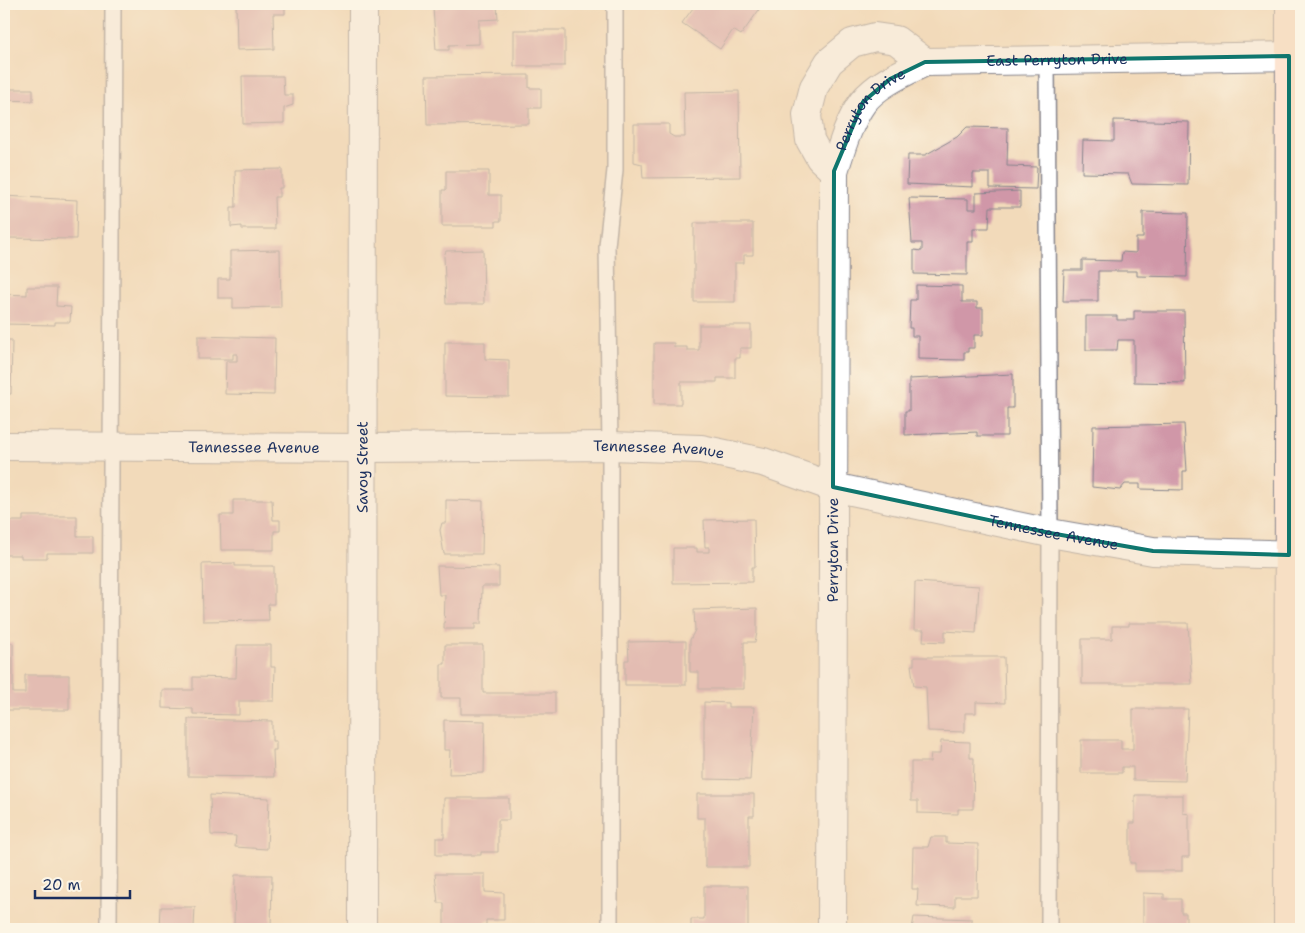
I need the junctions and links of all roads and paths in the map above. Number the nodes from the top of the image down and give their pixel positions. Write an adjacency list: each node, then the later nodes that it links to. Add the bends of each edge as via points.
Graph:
1 (113, 4): 11 (lane)
2 (363, 4): 12 (street, Savoy Street)
3 (615, 4): 10 (lane, via 615,170 607,246)
4 (1290, 4): 5 (street)
5 (1295, 56): 6 (street, East Perryton Drive); 15 (street)
6 (1047, 59): 7 (street, East Perryton Drive); 14 (lane)
7 (925, 62): 8 (street, Perryton Drive, via 890,79 863,102 846,135); 8 (street, Perryton Drive, via 896,40 875,37 852,43 829,62 814,87 808,115 810,140 820,158)
8 (834, 171): 13 (street, Perryton Drive)
9 (4, 446): 11 (street, Tennessee Avenue)
10 (610, 446): 12 (street, Tennessee Avenue); 13 (street, Tennessee Avenue, via 701,449 763,462); 18 (lane)
11 (111, 448): 12 (street, Tennessee Avenue); 16 (lane)
12 (364, 448): 17 (street, Savoy Street)
13 (833, 487): 14 (street, Tennessee Avenue); 19 (street, Perryton Drive)
14 (1050, 533): 15 (street, Tennessee Avenue, via 1153,551); 20 (lane)
15 (1295, 555): 21 (street)
16 (109, 929)
17 (362, 929)
18 (610, 929)
19 (832, 929)
20 (1049, 929)
21 (1288, 929)

